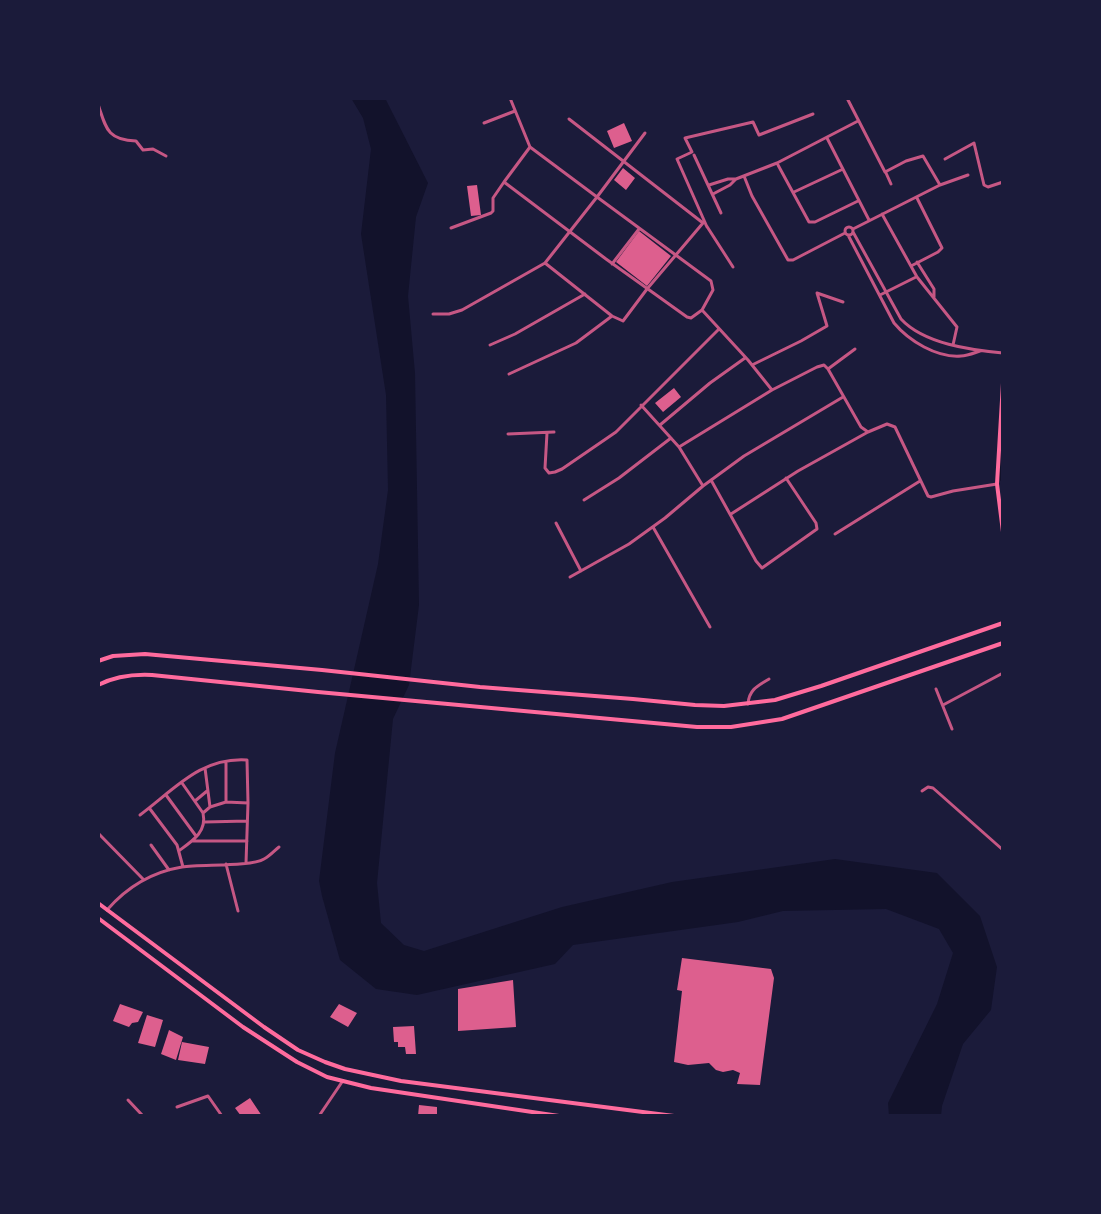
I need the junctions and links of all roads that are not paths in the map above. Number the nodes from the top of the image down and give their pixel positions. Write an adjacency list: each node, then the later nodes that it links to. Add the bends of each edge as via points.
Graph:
1 (510, 98): 4 (street)
2 (847, 98): 7 (street)
3 (98, 104): 13 (street, via 116,138)
4 (515, 111): 8 (street); 11 (street)
5 (813, 114): 35 (street, via 759,135 753,122 685,138 692,152 677,159)
6 (569, 119): 15 (street)
7 (858, 121): 10 (street); 18 (street)
8 (484, 123)
9 (645, 133): 15 (street)
10 (826, 137): 16 (street); 17 (street)
11 (530, 147): 22 (street); 29 (street)
12 (694, 155): 25 (street)
13 (166, 156)
14 (945, 159): 23 (street, via 974,143 984,185)
15 (624, 161): 29 (street); 35 (street)
16 (777, 163): 20 (street); 27 (street)
17 (843, 170): 27 (street); 31 (street)
18 (885, 172): 24 (street); 26 (street, via 923,156)
19 (968, 175): 26 (street)
20 (744, 176): 21 (street); 39 (street, via 790,260)
21 (736, 179): 25 (street); 28 (street)
22 (504, 182): 36 (street, via 491,213); 38 (street)
23 (1003, 182)
24 (891, 184)
25 (709, 185): 28 (street)
26 (940, 185): 30 (street)
27 (794, 192): 31 (street, via 811,223)
28 (713, 194): 32 (street)
29 (597, 197): 37 (street); 38 (street)
30 (916, 197): 33 (street); 41 (street, via 942,248)
31 (858, 201): 34 (street)
32 (721, 213)
33 (882, 214): 34 (street); 44 (street)
34 (869, 220): 39 (street)
35 (705, 225): 40 (street); 45 (street)
36 (451, 228)
37 (640, 228): 40 (street); 43 (street)
38 (569, 231): 42 (street); 43 (street)
39 (850, 232): 48 (street); 50 (street)
40 (676, 254): 47 (street); 53 (street, via 712,283)
41 (917, 262): 44 (street); 51 (street)
42 (545, 263): 49 (street); 54 (street, via 462,310)
43 (612, 264): 47 (street)
44 (911, 266): 46 (street)
45 (733, 267)
46 (917, 277): 48 (street); 51 (street)
47 (647, 289): 53 (street, via 687,317); 55 (street, via 623,321)
48 (887, 292): 50 (street); 56 (street)
49 (585, 294): 55 (street); 59 (street)
50 (880, 295): 57 (street)
51 (934, 297): 60 (street, via 957,327)
52 (843, 302): 65 (street, via 817,294 827,326)
53 (702, 310): 58 (street)
54 (433, 314)
55 (612, 316): 67 (street, via 576,343)
56 (903, 322): 57 (street); 60 (street)
57 (896, 326): 62 (street, via 931,350 961,356)
58 (719, 329): 64 (street); 71 (street)
59 (490, 345)
60 (953, 345): 62 (street)
61 (855, 349): 66 (street)
62 (980, 351): 63 (street)
63 (1003, 353)
64 (745, 358): 65 (street); 72 (street)
65 (752, 365): 69 (street)
66 (828, 369): 69 (street, via 817,367); 70 (street)
67 (509, 374)
68 (1003, 383): 82 (main road)
69 (772, 390): 78 (street)
70 (843, 397): 74 (street); 80 (street)
71 (641, 405): 72 (street); 75 (street, via 606,440 551,473 545,468)
72 (660, 425): 77 (street)
73 (554, 432): 75 (street)
74 (868, 432): 79 (street); 81 (street, via 887,424 895,427)
75 (547, 433): 76 (street)
76 (508, 434)
77 (671, 438): 78 (street); 84 (street)
78 (679, 447): 83 (street)
79 (786, 478): 85 (street); 85 (street, via 817,529 765,567 759,566)
80 (711, 480): 83 (street); 85 (street)
81 (920, 481): 82 (street, via 931,497); 89 (street)
82 (997, 484): 88 (main road)
83 (703, 486): 87 (street)
84 (584, 500)
85 (731, 514)
86 (556, 523): 90 (street)
87 (653, 527): 90 (street); 93 (street)
88 (1003, 532)
89 (835, 534)
90 (581, 571): 91 (street)
91 (570, 577)
92 (1003, 623): 100 (main road, via 821,686)
93 (710, 627)
94 (1003, 643): 98 (main road, via 782,719 731,727 152,675 134,674)
95 (98, 661): 100 (main road, via 145,654 695,705)
96 (1003, 673): 101 (street)
97 (769, 679): 100 (street, via 753,689)
98 (98, 685)
99 (936, 689): 101 (street)
100 (748, 704)
101 (943, 705): 102 (street)
102 (952, 729)
103 (226, 762): 104 (street); 110 (street); 111 (street, via 248,761)
104 (205, 767): 105 (street); 106 (street)
105 (181, 782): 108 (street); 109 (street)
106 (207, 791): 109 (street); 112 (street)
107 (922, 791): 125 (street, via 933,788)
108 (166, 795): 113 (street); 119 (street)
109 (195, 801): 114 (street)
110 (226, 802): 111 (street); 112 (street)
111 (248, 803): 116 (street)
112 (210, 807): 114 (street)
113 (150, 808): 115 (street); 124 (street)
114 (203, 813): 117 (street)
115 (140, 815)
116 (247, 821): 117 (street); 121 (street)
117 (205, 822): 119 (street)
118 (98, 833): 130 (street)
119 (196, 836): 120 (street)
120 (193, 841): 121 (street); 124 (street)
121 (247, 841): 126 (street)
122 (151, 845): 129 (street)
123 (279, 847): 126 (street, via 262,860)
124 (180, 850): 128 (street)
125 (1003, 850)
126 (246, 863): 127 (street)
127 (226, 864): 128 (street); 133 (street)
128 (183, 867): 129 (street)
129 (169, 870): 130 (street)
130 (143, 879): 132 (street)
131 (98, 903): 132 (main road)
132 (107, 910): 136 (main road, via 298,1050 345,1069)
133 (238, 911)
134 (98, 918): 135 (main road, via 243,1027 303,1066)
135 (342, 1082): 137 (main road); 143 (street)
136 (433, 1085): 137 (main road); 146 (main road)
137 (431, 1098): 139 (main road)
138 (128, 1100): 141 (street)
139 (494, 1106): 144 (street); 145 (main road)
140 (177, 1107): 142 (street, via 210,1096)
141 (143, 1116)
142 (222, 1116)
143 (319, 1116)
144 (493, 1116)
145 (559, 1116)
146 (674, 1116)

